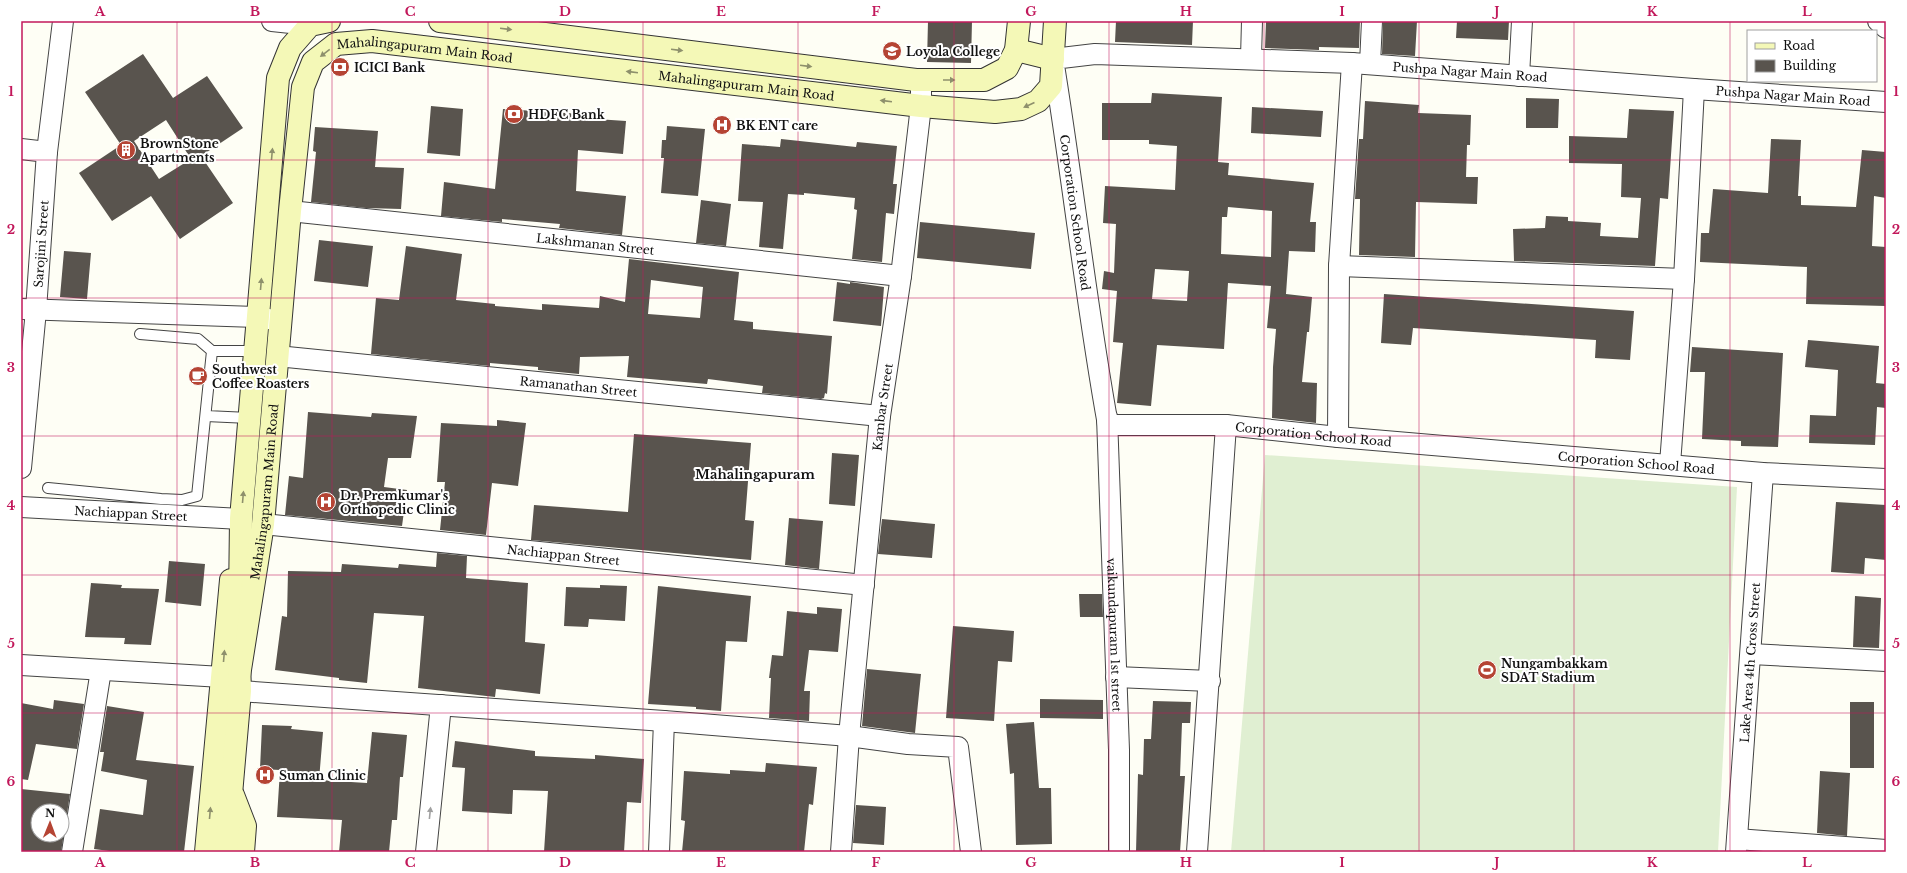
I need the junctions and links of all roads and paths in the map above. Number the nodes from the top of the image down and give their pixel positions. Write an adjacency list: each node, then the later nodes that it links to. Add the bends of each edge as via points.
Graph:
1 (63, 21): 22 (street, Sarojini Street)
2 (272, 21): 10 (street)
3 (440, 21): 17 (main road, one-way to 17)
4 (1019, 21): 12 (main road)
5 (1055, 21): 14 (main road, Mahalingapuram Main Road)
6 (1252, 21): 13 (street)
7 (1372, 21): 15 (street)
8 (1522, 21): 16 (street)
9 (1878, 21): 11 (street)
10 (320, 23): 28 (main road, Mahalingapuram Main Road, one-way to 10, via 278,78 290,48)
11 (1886, 28)
12 (1016, 50): 14 (main road); 17 (main road, one-way to 12, via 984,80 1007,68)
13 (1251, 58): 14 (street, Pushpa Nagar Main Road, via 1095,54); 15 (street, Pushpa Nagar Main Road)
14 (1053, 59): 20 (main road, Mahalingapuram Main Road, one-way to 20, via 1051,86 1038,102 1021,109 995,112); 36 (street, Corporation School Road)
15 (1361, 63): 16 (street, Pushpa Nagar Main Road); 24 (street)
16 (1519, 76): 18 (street, Pushpa Nagar Main Road)
17 (921, 80): 20 (street, Kambar Street)
18 (1694, 89): 19 (street, Pushpa Nagar Main Road); 26 (street)
19 (1886, 102)
20 (921, 106): 23 (main road, Mahalingapuram Main Road, one-way to 23, via 372,42 336,44 313,62 303,87); 25 (street, Kambar Street)
21 (21, 149): 22 (street)
22 (47, 152): 27 (street, Sarojini Street)
23 (290, 211): 25 (street, Lakshmanan Street); 29 (main road, Mahalingapuram Main Road)
24 (1339, 266): 26 (street); 39 (street)
25 (901, 276): 35 (street, Kambar Street)
26 (1684, 279): 40 (street)
27 (28, 310): 28 (street); 41 (street, Sarojini Street)
28 (258, 317): 29 (street); 32 (main road, Mahalingapuram Main Road)
29 (280, 321): 33 (main road, Mahalingapuram Main Road)
30 (140, 334): 31 (lane, via 198,339)
31 (212, 351): 32 (lane); 34 (lane)
32 (255, 351): 37 (main road, Mahalingapuram Main Road)
33 (277, 356): 35 (street, Ramanathan Street); 47 (main road, Mahalingapuram Main Road)
34 (206, 416): 37 (lane); 44 (lane, via 197,496 182,500 161,499)
35 (880, 416): 48 (street, Kambar Street)
36 (1107, 417): 38 (street, Corporation School Road, via 1108,424); 53 (street, vaikundapuram 1st street)
37 (249, 418): 46 (main road, Mahalingapuram Main Road, one-way to 37)
38 (1226, 425): 39 (street, Corporation School Road); 55 (street)
39 (1338, 437): 40 (street, Corporation School Road)
40 (1670, 464): 42 (street, Corporation School Road)
41 (21, 468)
42 (1762, 473): 43 (street, Corporation School Road); 49 (street, Lake Area 4th Cross Street)
43 (1886, 479)
44 (48, 488)
45 (21, 507): 46 (street, Nachiappan Street)
46 (241, 519): 54 (main road, Mahalingapuram Main Road, one-way to 46)
47 (263, 524): 48 (street, Nachiappan Street); 54 (main road, Mahalingapuram Main Road)
48 (864, 585): 58 (street, Kambar Street)
49 (1750, 654): 50 (street); 59 (street, Lake Area 4th Cross Street)
50 (1886, 661)
51 (21, 665): 52 (street)
52 (101, 670): 54 (street); 62 (street)
53 (1116, 677): 55 (street); 67 (street, vaikundapuram 1st street)
54 (234, 681): 56 (street); 61 (main road, one-way to 54); 61 (main road, Mahalingapuram Main Road, via 231,789 245,826)
55 (1210, 682): 68 (street)
56 (441, 705): 57 (street); 63 (street, one-way to 56)
57 (664, 721): 58 (street); 64 (street)
58 (850, 736): 65 (street, Kambar Street); 66 (street, via 908,744 958,747)
59 (1736, 845): 60 (street)
60 (1886, 850)
61 (226, 851)
62 (72, 852)
63 (426, 852)
64 (659, 852)
65 (842, 852)
66 (971, 852)
67 (1119, 852)
68 (1197, 852)

